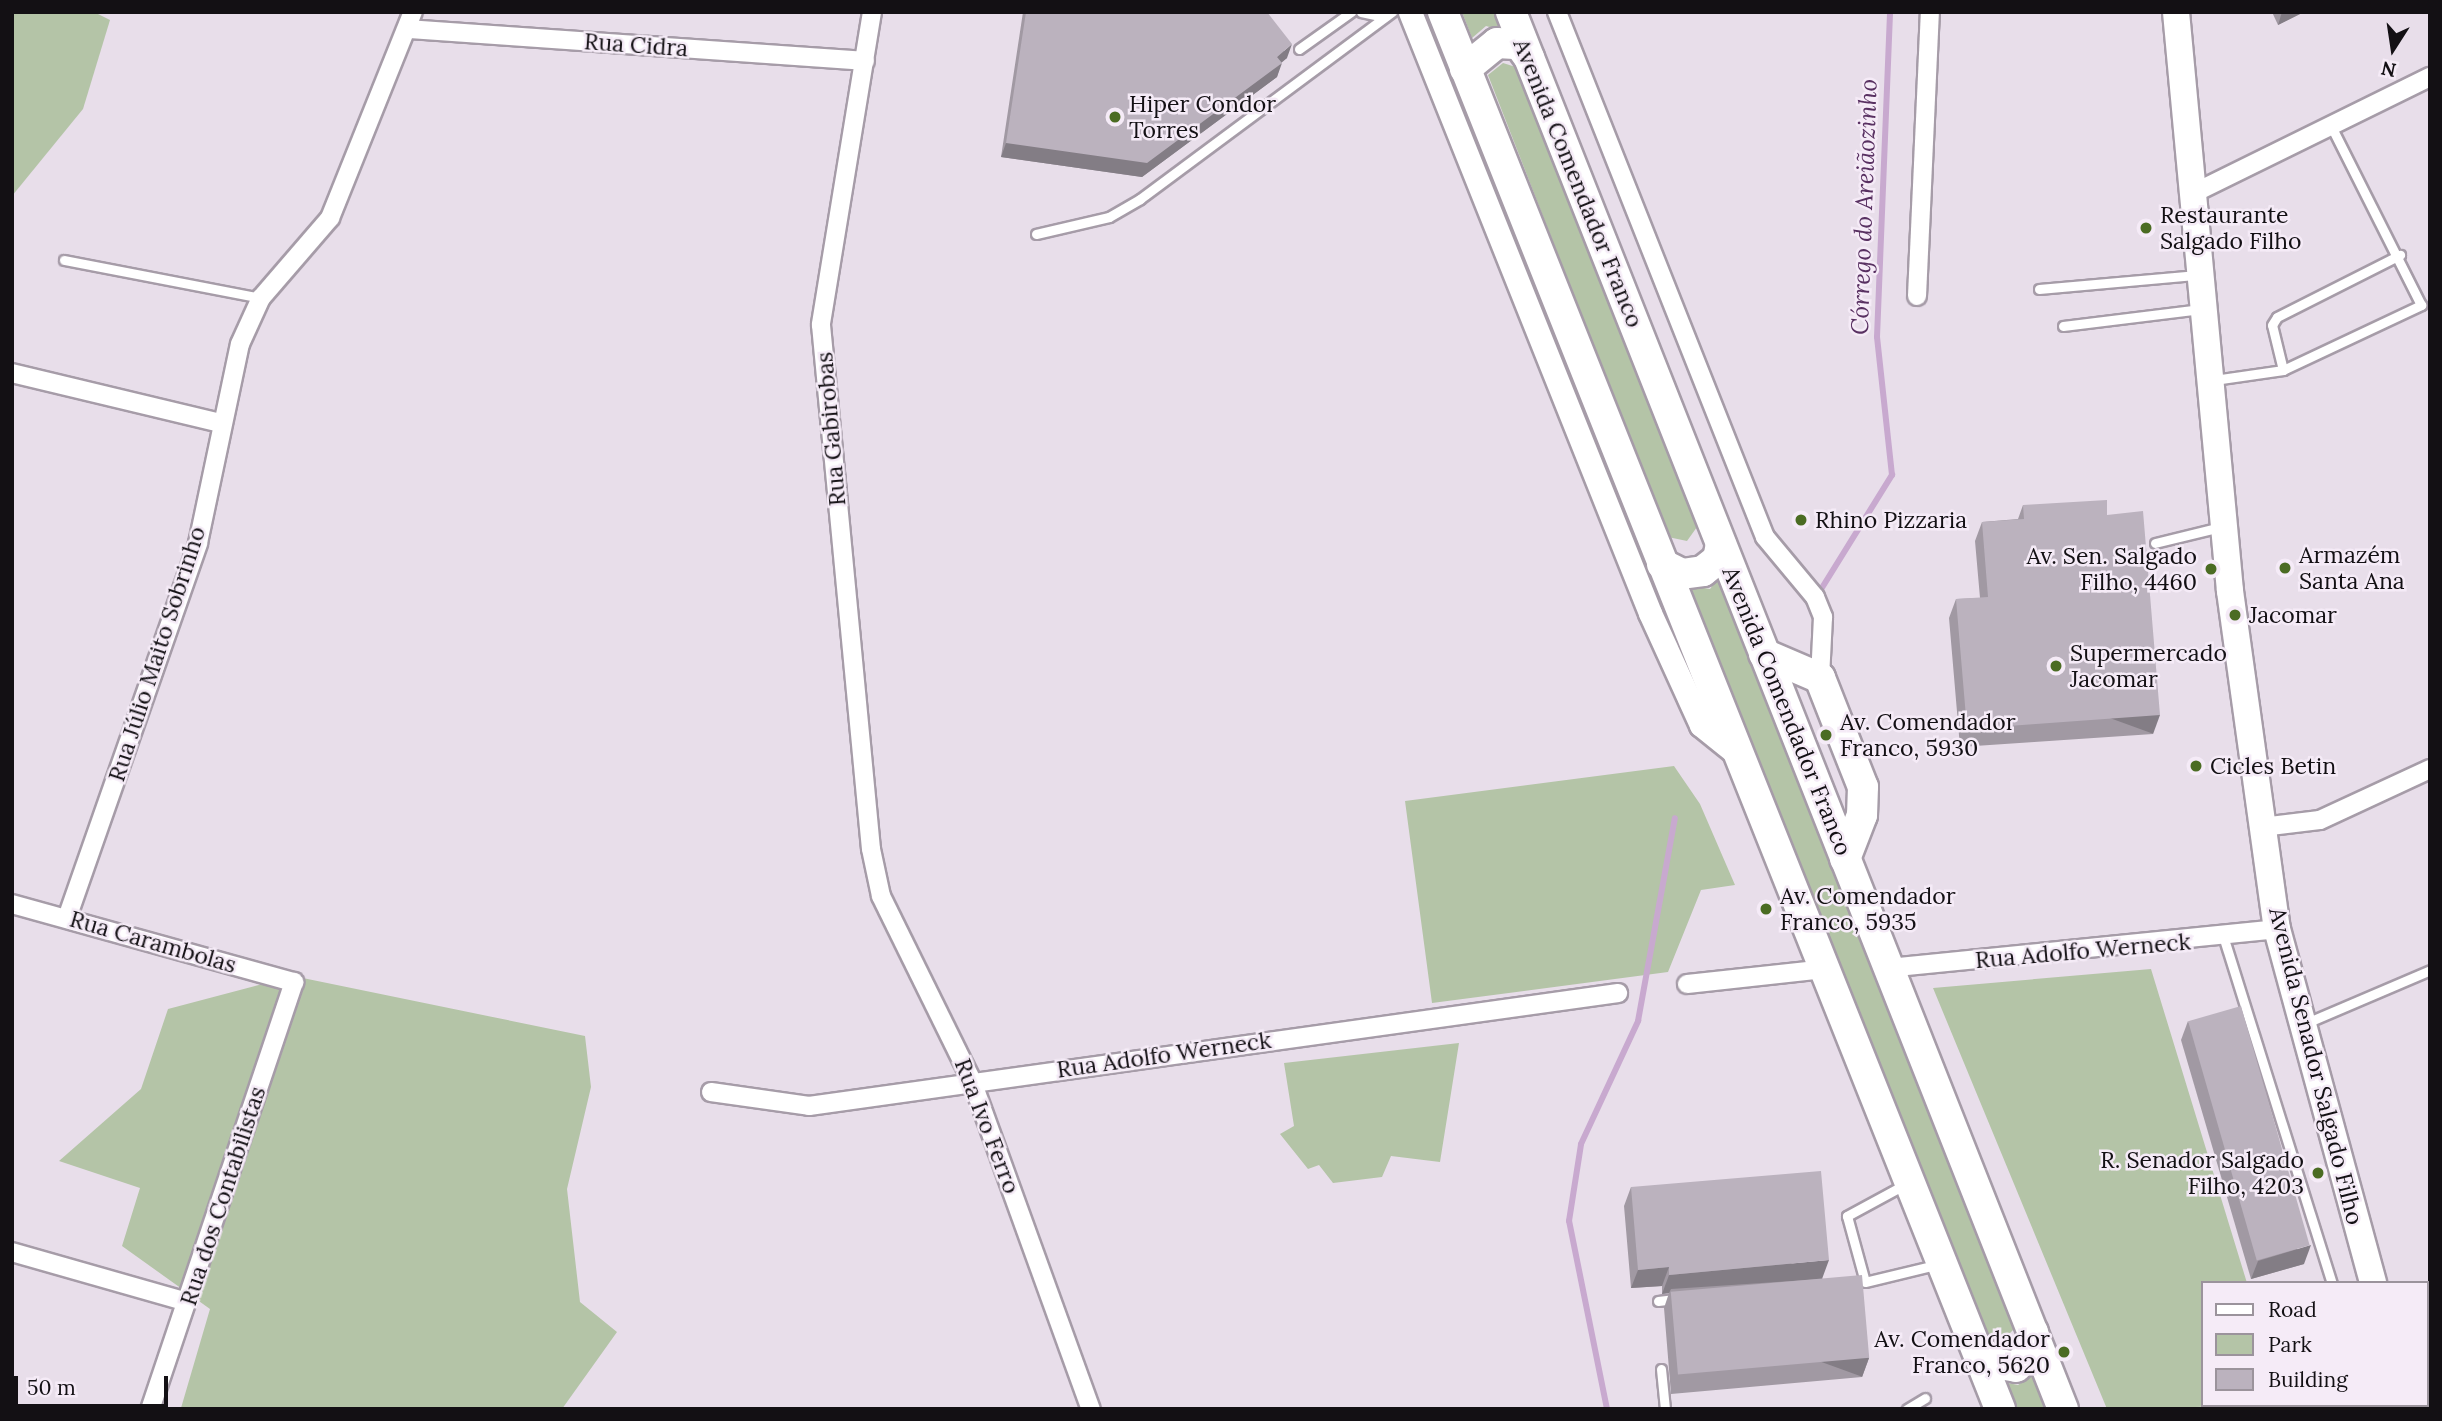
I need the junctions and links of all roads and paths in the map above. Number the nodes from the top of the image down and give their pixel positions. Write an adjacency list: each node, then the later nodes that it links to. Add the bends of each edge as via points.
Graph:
1 (872, 12): 14 (street, Rua Gabirobas)
2 (1351, 12): 12 (lane)
3 (1361, 12): 9 (lane)
4 (1410, 12): 38 (street, via 1650,613 1702,725)
5 (1443, 12): 15 (highway)
6 (1511, 12): 13 (highway, Avenida Comendador Franco)
7 (1557, 12): 37 (street, Avenida Comendador Franco, via 1765,537 1815,597 1823,617)
8 (1930, 12): 24 (street)
9 (1388, 14): 19 (lane, via 1140,199 1109,217)
10 (2181, 14): 18 (main road, Avenida Senador Salgado Filho)
11 (410, 21): 14 (street, Rua Cidra); 25 (street, Rua Júlio Maito Sobrinho, via 330,218)
12 (1299, 49)
13 (1529, 58): 15 (highway, via 1519,44 1497,43); 34 (highway, Avenida Comendador Franco)
14 (864, 61): 41 (street, Rua Gabirobas, via 821,325)
15 (1465, 69): 35 (highway)
16 (2430, 77): 17 (street)
17 (2331, 126): 18 (street); 20 (lane)
18 (2194, 193): 22 (main road, Avenida Senador Salgado Filho)
19 (1036, 233)
20 (2400, 255): 28 (lane, via 2277,317 2272,326); 28 (lane, via 2421,305)
21 (64, 260): 25 (lane)
22 (2203, 275): 23 (lane); 26 (main road, Avenida Senador Salgado Filho)
23 (2039, 289)
24 (1917, 296)
25 (261, 298): 31 (street, Rua Júlio Maito Sobrinho, via 240,344)
26 (2206, 308): 27 (lane); 30 (main road, Avenida Senador Salgado Filho)
27 (2063, 326)
28 (2283, 370): 30 (lane)
29 (12, 373): 31 (street)
30 (2214, 380): 32 (main road, Avenida Senador Salgado Filho)
31 (221, 423): 44 (street, Rua Júlio Maito Sobrinho, via 198,543)
32 (2225, 525): 33 (lane); 40 (main road, Avenida Senador Salgado Filho)
33 (2155, 543)
34 (1721, 544): 35 (highway, via 1718,559 1703,571 1682,574); 36 (highway, Avenida Comendador Franco)
35 (1661, 564): 38 (highway)
36 (1764, 654): 37 (highway); 42 (highway, Avenida Comendador Franco)
37 (1820, 678): 42 (highway, via 1863,787 1862,815)
38 (1737, 754): 48 (highway)
39 (2430, 769): 40 (street, via 2320,820)
40 (2262, 827): 45 (main road, Avenida Senador Salgado Filho)
41 (871, 849): 54 (street, Rua Ivo Ferro, via 881,896)
42 (1845, 859): 47 (highway, Avenida Comendador Franco)
43 (12, 904): 44 (street, Rua Carambolas)
44 (67, 918): 50 (street, Rua Carambolas)
45 (2277, 929): 46 (street, Rua Adolfo Werneck); 53 (main road, Avenida Senador Salgado Filho)
46 (2224, 939): 47 (street, Rua Adolfo Werneck); 59 (lane)
47 (1888, 968): 66 (highway, Avenida Comendador Franco)
48 (1824, 969): 51 (street); 56 (highway)
49 (2430, 970): 53 (lane)
50 (294, 982): 65 (street, Rua dos Contabilistas)
51 (1687, 984)
52 (1618, 993): 54 (street, Rua Adolfo Werneck)
53 (2303, 1024): 60 (main road, Avenida Senador Salgado Filho)
54 (972, 1081): 55 (street, Rua Adolfo Werneck, via 809,1106); 71 (street, Rua Ivo Ferro)
55 (711, 1092)
56 (1909, 1182): 58 (highway); 61 (lane, via 1847,1216)
57 (12, 1252): 65 (street)
58 (1942, 1264): 61 (lane); 67 (highway)
59 (2331, 1281)
60 (2372, 1281)
61 (1865, 1282): 62 (lane)
62 (1852, 1283)
63 (1686, 1298): 64 (lane)
64 (1658, 1301)
65 (187, 1302): 70 (street, Rua dos Contabilistas)
66 (2033, 1332): 67 (highway, via 2033,1350 2015,1367 1994,1363); 75 (highway, Avenida Comendador Franco)
67 (1978, 1348): 74 (highway)
68 (1661, 1369): 72 (lane)
69 (1925, 1398): 73 (lane)
70 (150, 1409)
71 (1091, 1409)
72 (1665, 1409)
73 (1908, 1409)
74 (2000, 1409)
75 (2063, 1409)

